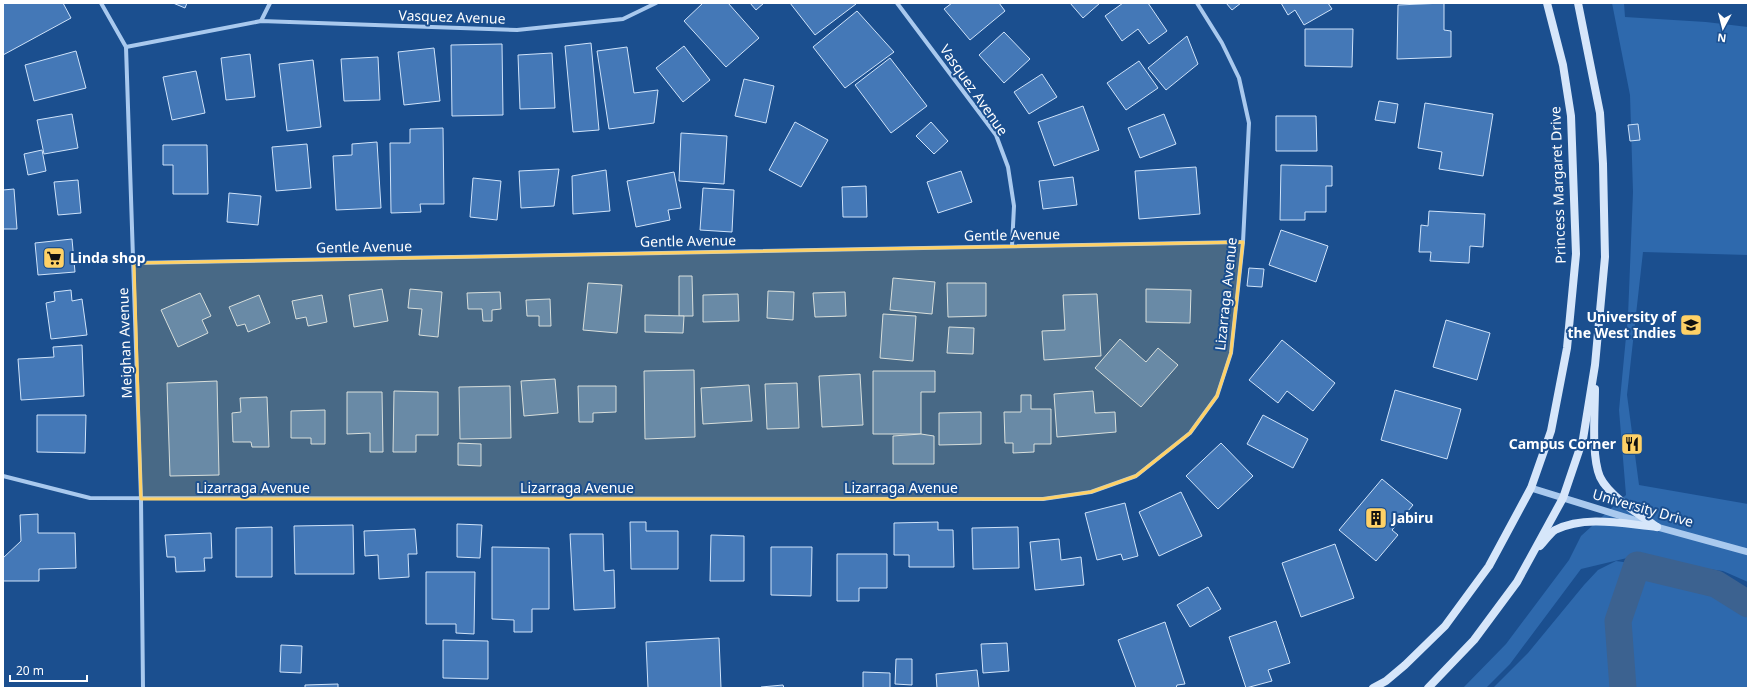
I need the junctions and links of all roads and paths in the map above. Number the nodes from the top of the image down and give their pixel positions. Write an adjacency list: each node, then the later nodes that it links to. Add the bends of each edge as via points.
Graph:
1 (101, 3): 9 (street, Meighan Avenue)
2 (270, 3): 8 (street)
3 (656, 3): 8 (street, Vasquez Avenue, via 623,19 517,30)
4 (897, 3): 11 (street, Vasquez Avenue, via 996,135 1008,167 1014,206)
5 (1197, 3): 10 (street, Lizarraga Avenue, via 1222,42 1239,78 1249,123)
6 (1547, 3): 15 (main road, Princess Margaret Drive, via 1563,65 1571,116 1576,254 1568,348 1551,431)
7 (1578, 3): 13 (main road, via 1600,112 1603,164 1604,257)
8 (261, 21): 9 (street, Vasquez Avenue)
9 (126, 47): 12 (street, Meighan Avenue)
10 (1244, 242): 11 (street, Gentle Avenue); 17 (street, Lizarraga Avenue, via 1232,353 1217,396 1190,433 1136,476 1091,492 1043,499)
11 (1012, 246): 12 (street, Gentle Avenue)
12 (134, 263): 17 (street, Meighan Avenue)
13 (1595, 366): 16 (main road, via 1583,439); 18 (main road, via 1595,453 1600,477 1615,495)
14 (3, 476): 17 (street, Lizarraga Avenue, via 90,498)
15 (1531, 488): 16 (street, University Drive); 22 (main road, Princess Margaret Drive, via 1489,566 1464,602 1445,626 1405,665)
16 (1563, 498): 18 (street, University Drive); 20 (main road)
17 (141, 499): 21 (street, Meighan Avenue)
18 (1657, 527): 19 (street, University Drive); 20 (main road, via 1579,522 1554,530)
19 (1748, 552)
20 (1532, 555): 23 (main road, via 1517,582 1474,640)
21 (143, 688)
22 (1373, 688)
23 (1428, 688)

